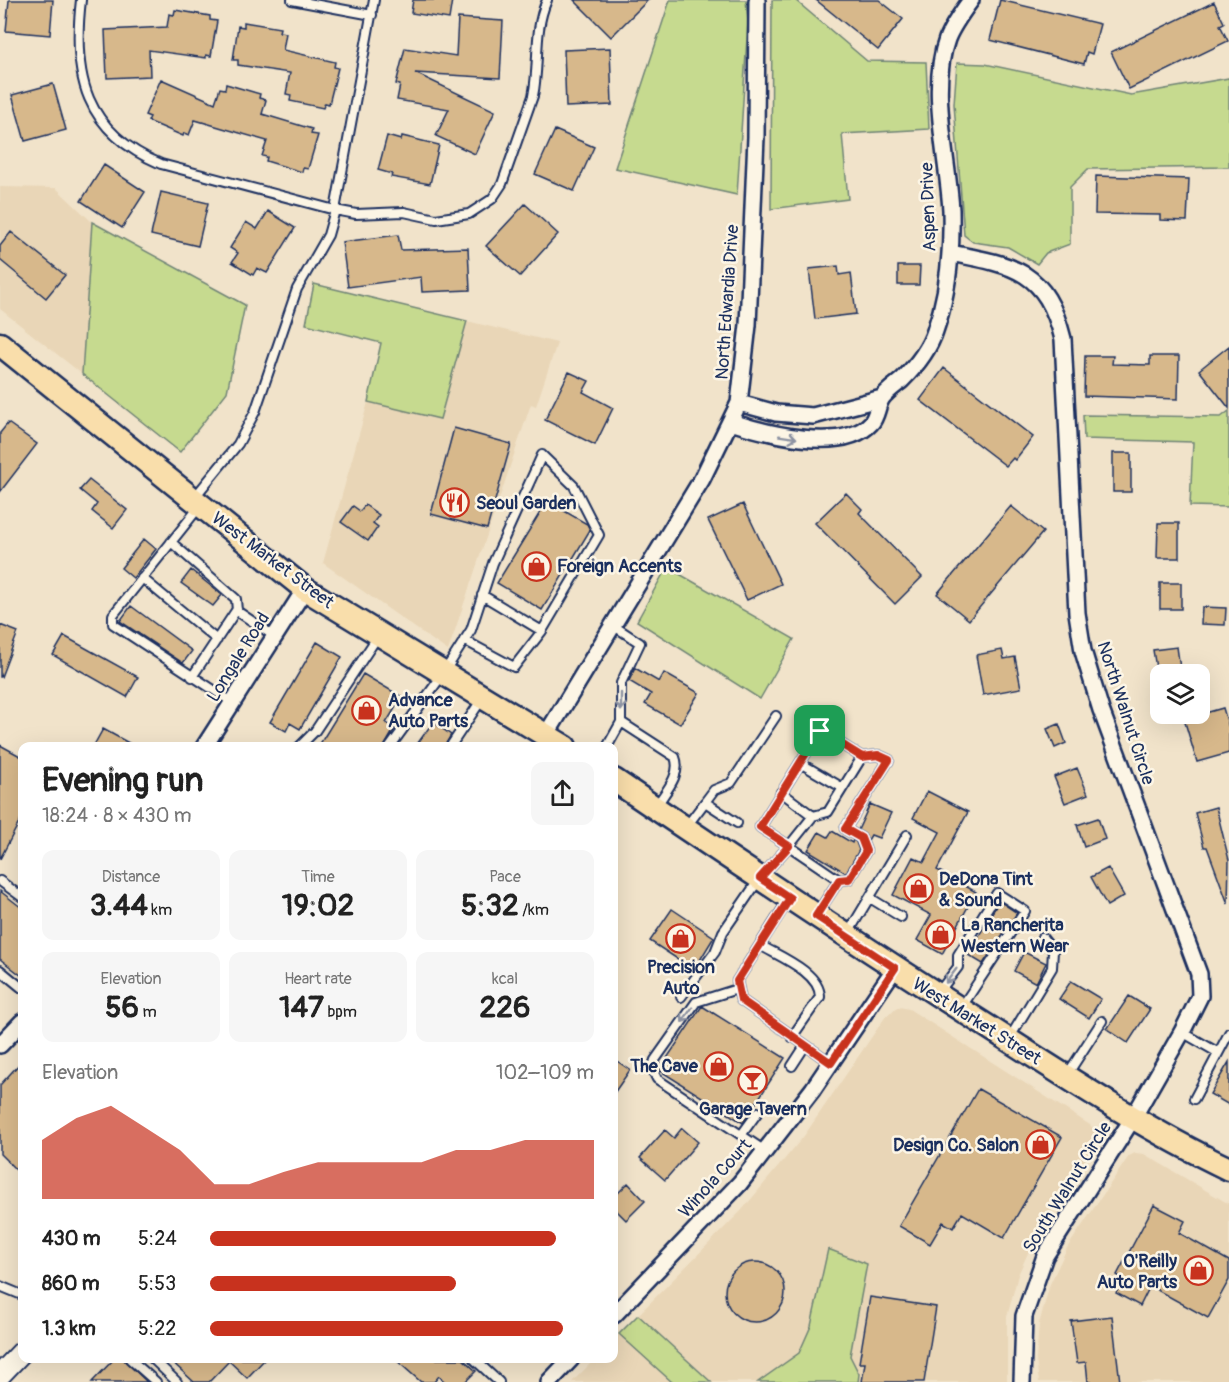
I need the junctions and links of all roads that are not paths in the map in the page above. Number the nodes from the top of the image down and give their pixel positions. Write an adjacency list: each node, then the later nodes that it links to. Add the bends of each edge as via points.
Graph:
1 (81, 0): 8 (lane, via 77,51 85,93 95,113 123,144 160,164)
2 (291, 0): 7 (lane)
3 (374, 0): 7 (lane)
4 (547, 0): 8 (lane, via 536,38 533,96 502,184 492,199 469,214 451,218)
5 (757, 0): 12 (street, North Edwardia Drive, via 748,325)
6 (971, 0): 9 (street, Aspen Drive, via 947,39 940,74 951,211)
7 (372, 15): 8 (lane)
8 (335, 210): 14 (lane, via 328,235 297,289 255,412 238,444)
9 (950, 254): 11 (street, Aspen Drive, via 935,331 927,349 913,369); 71 (street, North Walnut Circle, via 1002,263 1038,283 1059,324 1064,351 1077,613 1083,651 1101,711 1199,974 1200,996)
10 (0, 344): 14 (main road, West Market Street)
11 (882, 398): 12 (street, Aspen Drive, via 813,416 776,413); 13 (street, Aspen Drive, one-way to 11, via 789,437 844,436 872,423)
12 (739, 403): 13 (street, North Edwardia Drive)
13 (731, 422): 20 (street, North Edwardia Drive)
14 (197, 502): 15 (lane); 17 (main road, West Market Street)
15 (171, 542): 16 (lane); 19 (lane, via 236,599)
16 (142, 578): 24 (lane); 27 (lane, via 113,615 113,624)
17 (305, 588): 22 (main road, West Market Street); 23 (street, Longale Road)
18 (482, 595): 21 (lane); 21 (lane, via 542,455 574,486 599,535); 25 (lane)
19 (237, 609): 23 (lane); 24 (lane)
20 (614, 626): 31 (lane, one-way to 31, via 640,643 621,683); 37 (street, North Edwardia Drive)
21 (542, 631): 25 (lane, via 514,667)
22 (379, 635): 26 (main road, West Market Street); 33 (lane)
23 (274, 636): 29 (street, Longale Road)
24 (217, 640): 27 (lane)
25 (464, 640): 26 (lane)
26 (443, 674): 28 (main road, West Market Street); 34 (lane)
27 (192, 677): 29 (lane)
28 (483, 698): 35 (lane); 36 (main road, West Market Street)
29 (232, 702): 32 (street, Longale Road)
30 (776, 716): 44 (lane, via 731,783 714,790)
31 (621, 722): 38 (lane); 45 (lane, via 675,758 678,765)
32 (207, 742)
33 (304, 742)
34 (394, 742)
35 (453, 742)
36 (549, 742)
37 (551, 742)
38 (610, 742)
39 (862, 757): 40 (lane, via 820,731); 42 (lane); 52 (lane, via 878,755 889,760 845,829 861,838 866,851 849,879)
40 (800, 763): 42 (lane); 43 (lane)
41 (618, 783): 45 (main road, West Market Street)
42 (843, 788): 46 (lane, via 828,812)
43 (782, 792): 46 (lane); 50 (lane, via 760,827)
44 (705, 802): 47 (lane); 48 (lane)
45 (656, 808): 48 (main road, West Market Street)
46 (813, 816): 50 (lane)
47 (737, 823)
48 (685, 828): 51 (main road, West Market Street)
49 (908, 835): 56 (lane)
50 (789, 846): 51 (lane); 52 (lane)
51 (760, 878): 55 (main road, West Market Street); 67 (lane, via 723,932 715,952)
52 (839, 880): 57 (lane)
53 (0, 881): 54 (lane)
54 (18, 894)
55 (790, 898): 57 (main road, West Market Street); 61 (lane)
56 (870, 898): 58 (lane); 59 (lane)
57 (816, 916): 59 (main road, West Market Street)
58 (901, 917)
59 (847, 936): 62 (main road, West Market Street)
60 (1042, 937): 74 (lane, via 1053,951 1052,968)
61 (760, 945): 65 (lane, via 737,981); 73 (lane, via 812,977 820,989 820,997)
62 (895, 968): 66 (main road, West Market Street); 78 (street, Winola Court)
63 (0, 970): 64 (lane)
64 (18, 985)
65 (737, 989): 73 (lane, via 741,1000); 84 (lane, one-way to 84, via 696,1002 652,1069 657,1079)
66 (937, 995): 68 (main road, West Market Street); 68 (lane, one-way to 66, via 1025,911 997,893 958,955 958,967)
67 (681, 997)
68 (960, 1010): 74 (main road, West Market Street)
69 (1102, 1022): 80 (lane)
70 (18, 1026): 75 (street)
71 (1182, 1032): 77 (lane); 83 (street, North Walnut Circle)
72 (1229, 1033): 77 (lane)
73 (792, 1037): 76 (lane)
74 (1008, 1040): 80 (main road, West Market Street)
75 (0, 1045)
76 (805, 1046): 78 (lane); 79 (lane)
77 (1217, 1052): 81 (lane)
78 (831, 1063): 85 (street, Winola Court)
79 (792, 1066)
80 (1066, 1077): 83 (main road, West Market Street)
81 (1194, 1099)
82 (758, 1112): 84 (lane)
83 (1133, 1118): 86 (main road, West Market Street); 100 (street, South Walnut Circle, via 1045,1256 1024,1316)
84 (742, 1134): 85 (lane)
85 (765, 1151): 89 (street, Winola Court, via 740,1183)
86 (1229, 1169)
87 (0, 1286): 88 (lane)
88 (18, 1293)
89 (618, 1311)
90 (18, 1356): 95 (main road)
91 (135, 1363): 96 (lane)
92 (157, 1363): 97 (lane)
93 (478, 1363): 98 (lane)
94 (567, 1363): 99 (street)
95 (0, 1375)
96 (156, 1382)
97 (177, 1382)
98 (499, 1382)
99 (549, 1382)
100 (1022, 1382)

